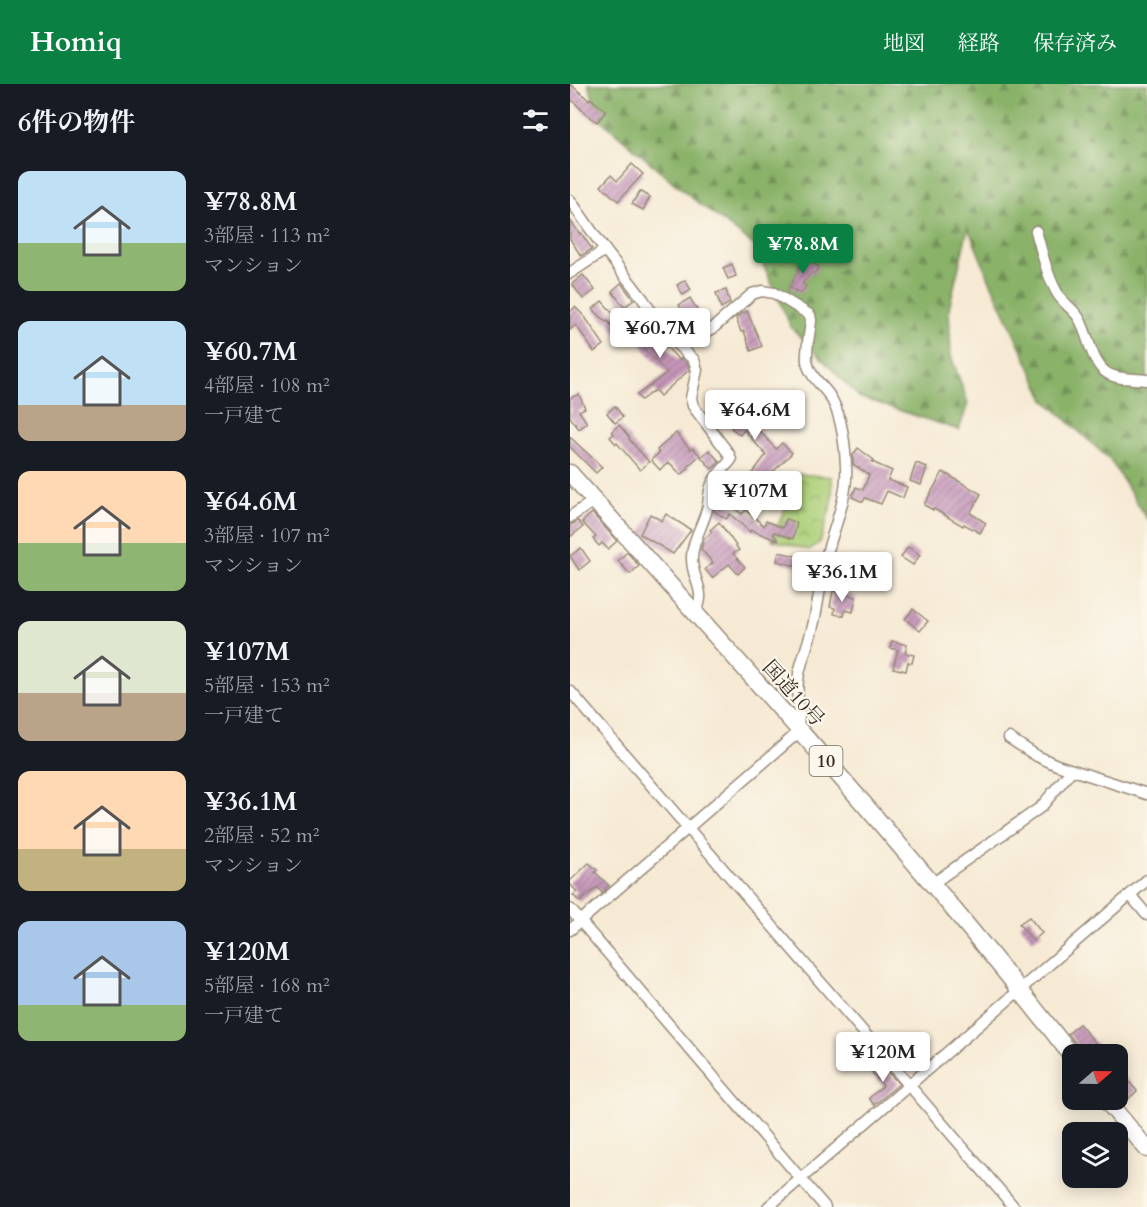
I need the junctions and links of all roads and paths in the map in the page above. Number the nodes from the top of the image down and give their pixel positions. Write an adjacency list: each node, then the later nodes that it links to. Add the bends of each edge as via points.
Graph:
1 (570, 200): 3 (street)
2 (1036, 231): 6 (street, via 1050,277 1060,297 1080,319 1098,363 1116,377)
3 (605, 250): 4 (street); 5 (street, via 664,332)
4 (570, 273)
5 (677, 344): 10 (street, via 694,360 697,370 693,406 731,460 712,484 693,550 700,594); 12 (street, via 712,328 752,294 762,291 774,293 810,315 807,361 835,409 846,475 813,627 798,676)
6 (1147, 380)
7 (570, 473): 8 (highway, 国道10号 / 10)
8 (595, 500): 9 (street); 10 (highway, 国道10号 / 10)
9 (570, 517)
10 (694, 613): 12 (highway, 国道10号 / 10)
11 (570, 691): 16 (street)
12 (798, 729): 16 (street); 18 (highway, 国道10号 / 10)
13 (1010, 738): 14 (street)
14 (1071, 771): 15 (street); 18 (street, via 1041,807)
15 (1147, 794)
16 (687, 828): 22 (street); 26 (street)
17 (1147, 880): 19 (street)
18 (932, 884): 24 (highway, 国道10号 / 10)
19 (1130, 895): 21 (street); 24 (street)
20 (570, 909): 22 (street)
21 (1147, 915)
22 (580, 921): 23 (street); 29 (street)
23 (570, 930)
24 (1021, 990): 25 (highway, 国道10号 / 10); 26 (street)
25 (1063, 1044)
26 (908, 1085): 29 (street); 32 (street)
27 (1114, 1110): 28 (highway)
28 (1147, 1149)
29 (801, 1179): 30 (street); 31 (street)
30 (768, 1207)
31 (825, 1207)
32 (1014, 1207)

